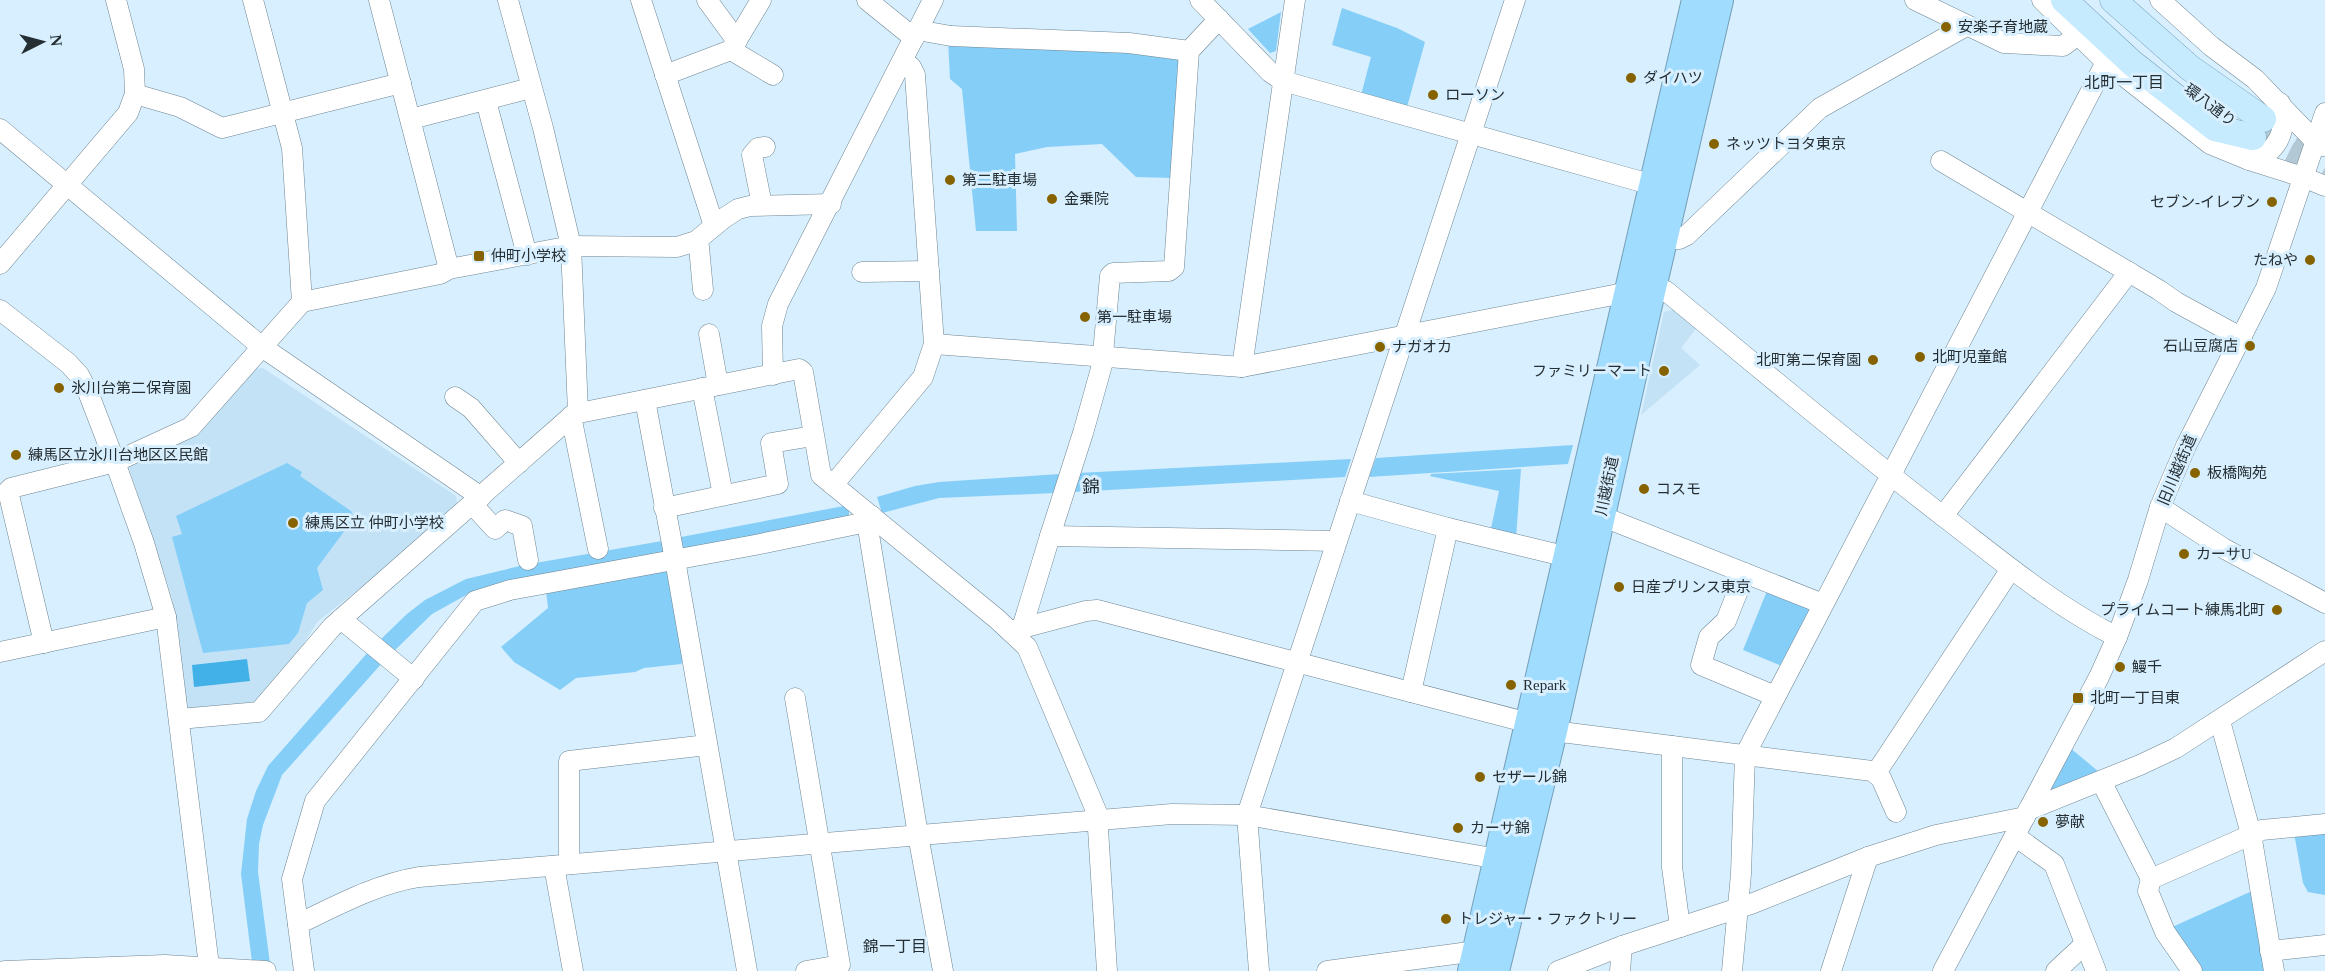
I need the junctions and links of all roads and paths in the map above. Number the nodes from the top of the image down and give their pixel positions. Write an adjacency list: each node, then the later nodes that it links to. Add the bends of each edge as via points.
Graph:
1 (116, 0): 35 (street, via 134,69)
2 (253, 0): 38 (street)
3 (379, 0): 33 (street)
4 (508, 0): 34 (street)
5 (641, 0): 30 (street)
6 (706, 0): 26 (street)
7 (761, 0): 26 (street)
8 (867, 0): 24 (street)
9 (933, 0): 24 (street)
10 (1200, 0): 22 (street)
11 (1295, 0): 32 (street)
12 (1515, 0): 42 (street)
13 (1696, 0): 48 (highway, 川越街道)
14 (1719, 0): 54 (highway, 川越街道)
15 (1915, 0): 23 (street)
16 (2042, 0): 25 (street)
17 (2064, 0): 41 (main road, via 2132,63 2215,128)
18 (2087, 0): 41 (main road, 環八通り, via 2181,84)
19 (2113, 0): 41 (main road, 環八通り)
20 (2139, 0): 41 (main road, via 2171,33 2235,86)
21 (2160, 0): 41 (street, via 2255,79)
22 (1219, 19): 27 (street); 32 (street)
23 (1966, 26): 25 (street, via 2009,44 2063,46); 54 (street, via 1820,108 1687,235)
24 (915, 34): 27 (street, via 1129,43); 28 (street)
25 (2079, 34): 29 (street)
26 (734, 45): 30 (street); 31 (street)
27 (1189, 51): 72 (street, via 1174,267 1169,271 1110,276)
28 (903, 62): 50 (street); 60 (street, via 915,75)
29 (2106, 62): 41 (street, via 2210,144); 52 (street)
30 (665, 75): 53 (street)
31 (773, 75)
32 (1283, 81): 42 (street); 73 (street)
33 (401, 83): 38 (street); 39 (street)
34 (531, 88): 36 (street); 56 (street)
35 (135, 94): 38 (street, via 180,106 222,128); 47 (street, via 128,113)
36 (486, 101): 39 (street); 57 (street)
37 (2325, 113): 43 (street, 旧川越街道)
38 (283, 114): 65 (street, via 292,148)
39 (411, 119): 59 (street)
40 (0, 129): 47 (street)
41 (2261, 130): 43 (street); 46 (street)
42 (1471, 133): 48 (street); 68 (street)
43 (2320, 144): 46 (street, 旧川越街道)
44 (765, 147): 51 (street, via 752,155)
45 (1941, 161): 52 (street)
46 (2303, 177): 49 (street); 69 (street, 旧川越街道, via 2266,288)
47 (68, 185): 58 (street); 71 (street)
48 (1653, 185): 64 (highway, 川越街道)
49 (2325, 186)
50 (831, 204): 51 (street); 74 (street, via 778,304 772,326)
51 (762, 205): 53 (street, via 738,209)
52 (2027, 210): 62 (street); 82 (street)
53 (714, 226): 55 (street)
54 (1663, 239): 64 (highway, 川越街道)
55 (696, 241): 56 (street, via 677,248); 63 (street)
56 (571, 246): 57 (street); 78 (street)
57 (527, 255): 59 (street)
58 (0, 264)
59 (450, 269): 65 (street)
60 (928, 271): 61 (street); 70 (street)
61 (862, 272)
62 (2129, 272): 69 (street); 91 (street)
63 (703, 290)
64 (1640, 291): 68 (street); 82 (street, via 1666,291); 90 (highway, 川越街道); 97 (highway, 川越街道)
65 (302, 302): 71 (street)
66 (0, 310): 80 (street, via 79,375)
67 (709, 334): 75 (street)
68 (1404, 336): 73 (street); 87 (street)
69 (2242, 338): 88 (street, 旧川越街道, via 2186,446)
70 (934, 344): 72 (street); 83 (street, via 923,376)
71 (262, 348): 80 (street, via 191,427); 86 (street)
72 (1103, 356): 73 (street); 94 (street)
73 (1242, 367)
74 (773, 375): 75 (street); 79 (street, via 799,369 803,372)
75 (710, 387): 77 (street); 84 (street)
76 (455, 397): 81 (street, via 471,408)
77 (645, 400): 78 (street); 89 (street)
78 (575, 414): 81 (street); 96 (street)
79 (813, 436): 83 (street, via 821,475); 84 (street, via 771,443 778,484)
80 (116, 462): 85 (street, via 11,488); 104 (street)
81 (519, 463): 86 (street)
82 (1890, 476): 91 (street); 103 (street)
83 (833, 484): 92 (street)
84 (723, 495): 89 (street)
85 (5, 501): 108 (street)
86 (477, 501): 98 (street, via 495,529 505,520 522,526); 105 (street)
87 (1350, 501): 93 (street); 95 (street)
88 (2160, 507): 102 (street, via 2223,548); 107 (street, 旧川越街道)
89 (664, 508): 99 (street)
90 (1601, 516): 101 (street); 118 (highway, 川越街道)
91 (1943, 516): 100 (street)
92 (869, 517): 99 (street); 106 (street); 130 (street)
93 (1448, 528): 97 (street); 113 (street)
94 (1050, 536): 95 (street); 106 (street)
95 (1337, 541): 111 (street)
96 (598, 549)
97 (1568, 556): 118 (highway, 川越街道)
98 (528, 560)
99 (675, 560): 112 (street, via 510,590 475,601); 119 (street)
100 (2011, 569): 107 (street, via 2074,614); 122 (street)
101 (1745, 573): 103 (street); 114 (street, via 1726,621 1708,637 1701,665)
102 (2325, 603)
103 (1823, 604): 114 (street)
104 (165, 616): 108 (street); 116 (street)
105 (341, 619): 112 (street); 116 (street, via 260,712)
106 (1016, 630): 111 (street, via 1097,610); 126 (street, via 1028,647)
107 (2117, 637): 127 (street, 旧川越街道)
108 (44, 643): 110 (street)
109 (2325, 651): 117 (street)
110 (0, 652)
111 (1297, 662): 113 (street); 125 (street)
112 (414, 679): 138 (street, via 315,801 292,879)
113 (1411, 692): 118 (street)
114 (1775, 696): 121 (street)
115 (795, 698): 131 (street)
116 (179, 719): 145 (street)
117 (2220, 721): 123 (street, via 2176,748); 129 (street)
118 (1541, 727): 120 (street); 134 (highway, 川越街道); 144 (highway, 川越街道)
119 (707, 745): 132 (street); 135 (street, via 569,761)
120 (1672, 746): 121 (street); 139 (street, via 1672,867)
121 (1745, 755): 122 (street); 137 (street)
122 (1876, 773): 124 (street)
123 (2101, 781): 127 (street); 136 (street)
124 (1896, 812)
125 (1247, 816): 126 (street, via 1172,814); 134 (street); 155 (street)
126 (1098, 820): 130 (street); 154 (street)
127 (2022, 822): 133 (street, via 1936,835); 140 (street, via 2054,864); 161 (street, 旧川越街道)
128 (2325, 824): 129 (street)
129 (2251, 834): 136 (street); 143 (street)
130 (918, 835): 131 (street); 153 (street)
131 (819, 844): 132 (street); 152 (street, via 840,965)
132 (726, 851): 135 (street); 151 (street)
133 (1868, 856): 137 (street); 160 (street)
134 (1498, 860): 144 (highway, 川越街道)
135 (561, 865): 138 (street, via 401,880); 150 (street)
136 (2151, 879): 164 (street, via 2148,891 2165,932)
137 (1738, 908): 139 (street); 159 (street)
138 (298, 924): 149 (street)
139 (1680, 927): 141 (street)
140 (2085, 944): 162 (street); 163 (street)
141 (1622, 945): 157 (street); 158 (street)
142 (2325, 945): 143 (street)
143 (2270, 951): 165 (street)
144 (1481, 964): 156 (street)
145 (209, 966): 146 (street); 148 (street)
146 (124, 969): 147 (street)
147 (5, 971)
148 (266, 971)
149 (304, 971)
150 (573, 971)
151 (747, 971)
152 (806, 971)
153 (943, 971)
154 (1107, 971)
155 (1259, 971)
156 (1328, 971)
157 (1558, 971)
158 (1620, 971)
159 (1732, 971)
160 (1831, 971)
161 (1943, 971)
162 (2056, 971)
163 (2096, 971)
164 (2192, 971)
165 (2274, 971)

